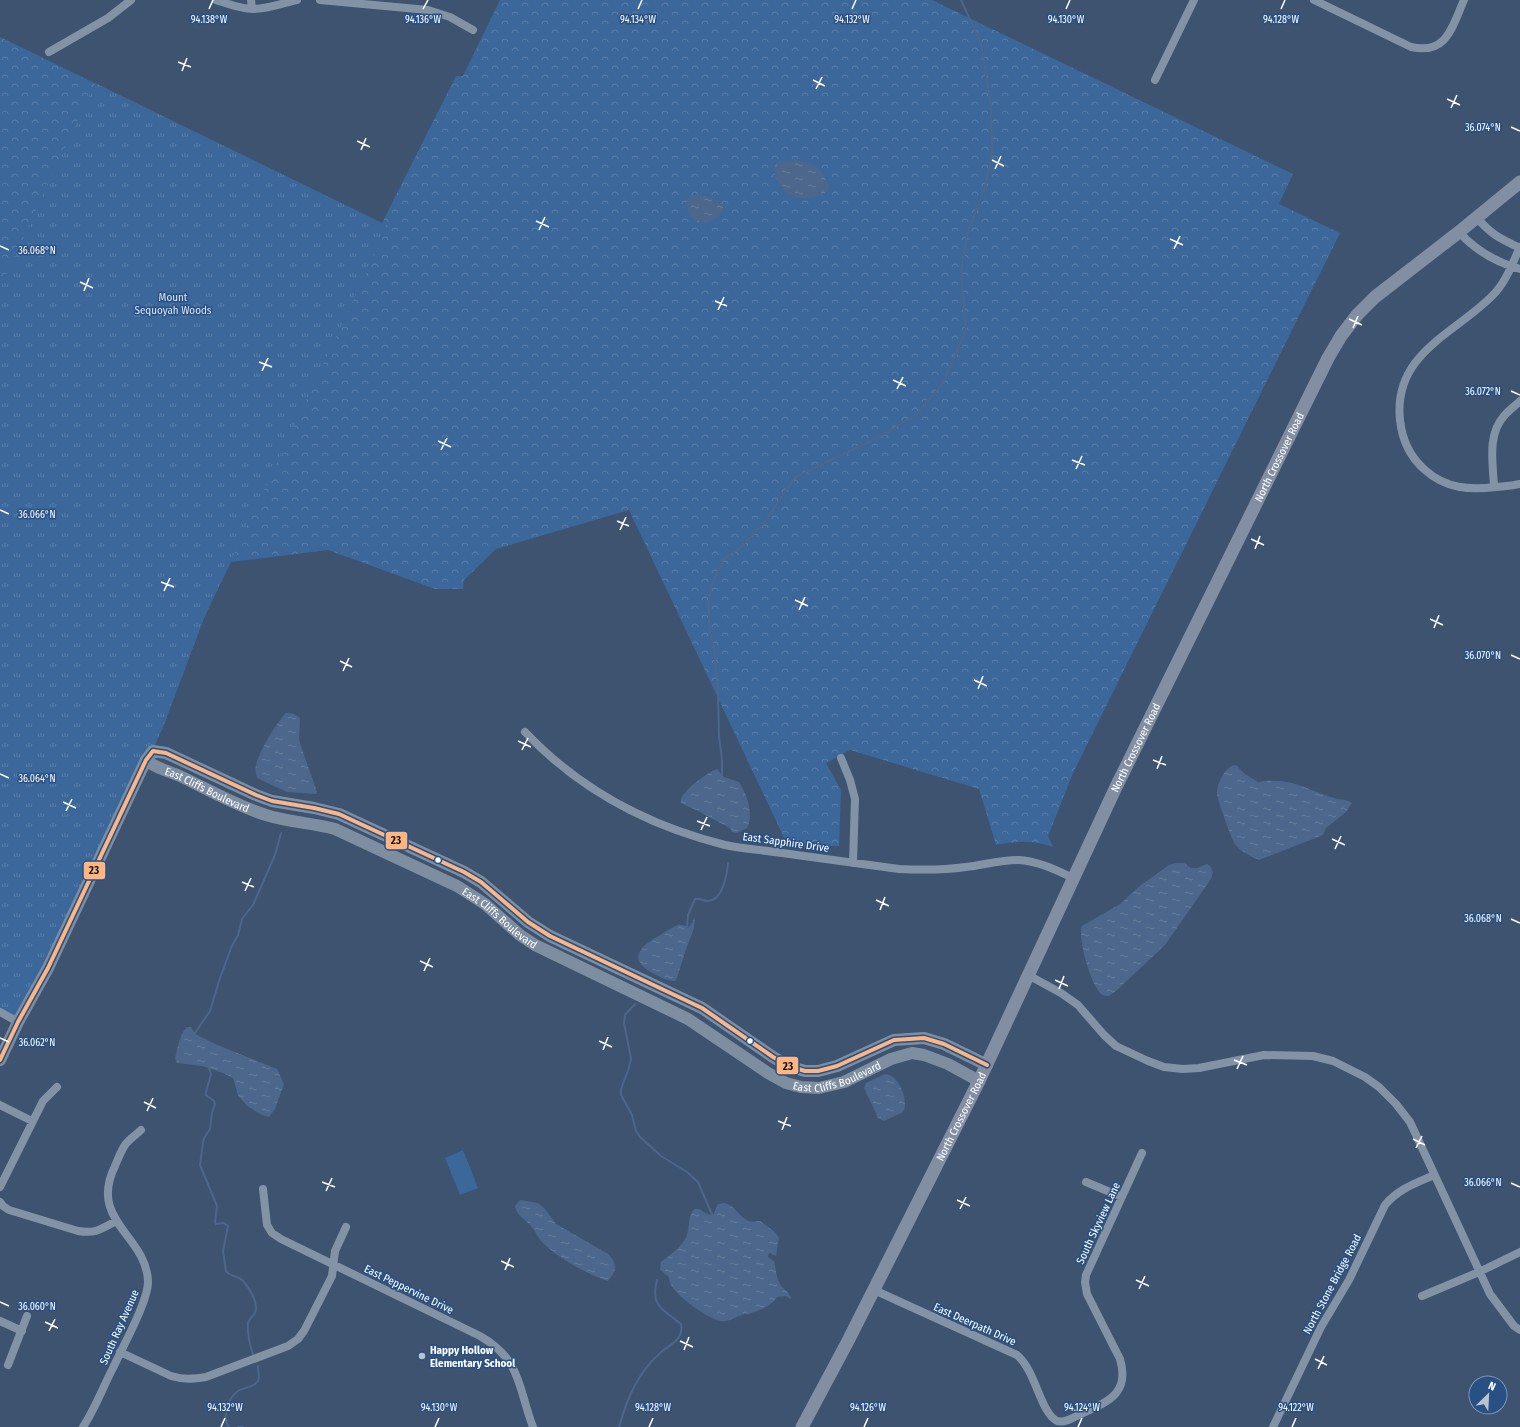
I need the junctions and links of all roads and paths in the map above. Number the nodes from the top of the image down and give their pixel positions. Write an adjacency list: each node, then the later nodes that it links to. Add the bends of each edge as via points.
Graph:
1 (131, 0): 11 (street, via 108,18)
2 (216, 0): 9 (street)
3 (251, 0): 9 (street)
4 (297, 0): 9 (street)
5 (320, 0): 10 (street, via 428,10 450,17)
6 (1194, 0): 12 (street)
7 (1314, 0): 8 (street, via 1411,47 1422,49 1434,47 1443,41)
8 (1464, 0)
9 (252, 9)
10 (474, 30)
11 (49, 52)
12 (1156, 80)
13 (1520, 182): 14 (main road, North Crossover Road)
14 (1476, 217): 15 (main road, North Crossover Road); 16 (street, via 1488,231)
15 (1459, 232): 17 (street, via 1482,253); 28 (main road, North Crossover Road, via 1375,297 1341,336 1174,668)
16 (1520, 248): 17 (street)
17 (1511, 266): 18 (street); 21 (street, via 1504,282 1494,295 1422,354 1406,378 1400,409 1403,435 1408,447 1427,473 1458,488)
18 (1520, 269)
19 (1520, 401): 21 (street, via 1497,425 1493,436)
20 (1520, 484): 21 (street)
21 (1494, 487)
22 (525, 732): 27 (street, East Sapphire Drive, via 574,776 605,797 658,824 727,845)
23 (841, 758): 27 (street, via 854,799)
24 (146, 760): 25 (street, East Cliffs Boulevard, via 153,751 166,753); 26 (street, East Cliffs Boulevard); 31 (street, via 48,968)
25 (256, 795): 26 (street); 33 (street, East Cliffs Boulevard, via 272,801 339,814 464,872 481,882 528,922 550,936 702,1008 788,1066 805,1071 818,1071 837,1066 894,1040 924,1038 944,1044)
26 (250, 809): 34 (street, East Cliffs Boulevard, via 267,816 335,829 457,886 485,904 535,946 688,1018 786,1083 819,1088 844,1082 891,1059 912,1053 948,1064)
27 (853, 863): 28 (street, East Sapphire Drive, via 927,870 1018,860 1036,863)
28 (1073, 878): 29 (main road, North Crossover Road)
29 (1028, 975): 33 (main road, North Crossover Road); 40 (street, via 1078,1005 1104,1036 1116,1046 1164,1067 1199,1068 1264,1055 1313,1056 1333,1061 1365,1077 1396,1104 1410,1122)
30 (0, 1012): 31 (street)
31 (18, 1022): 32 (street)
32 (0, 1060)
33 (987, 1065): 34 (main road, North Crossover Road)
34 (979, 1081): 51 (main road, North Crossover Road)
35 (57, 1087): 37 (street, via 42,1101)
36 (0, 1105): 37 (street)
37 (32, 1121): 42 (street)
38 (141, 1130): 46 (street, South Ray Avenue, via 126,1144 109,1178 108,1204)
39 (1142, 1154): 44 (street, South Skyview Lane)
40 (1434, 1175): 50 (street); 63 (street, North Stone Bridge Road, via 1401,1190 1385,1205 1349,1280 1321,1327)
41 (1086, 1182): 44 (street)
42 (0, 1187)
43 (263, 1189): 49 (street, East Peppervine Drive, via 267,1225 272,1233)
44 (1122, 1198): 59 (street, South Skyview Lane, via 1088,1268 1085,1282 1087,1294 1120,1359 1124,1370 1123,1382 1118,1392 1105,1403 1067,1421)
45 (0, 1202): 46 (street, via 9,1210 78,1232 97,1232)
46 (116, 1220): 57 (street, South Ray Avenue, via 141,1257 147,1270 148,1282 144,1301)
47 (346, 1227): 49 (street, via 335,1251)
48 (1520, 1252): 50 (street)
49 (333, 1264): 57 (street, via 332,1276 304,1331 288,1346 192,1380 171,1376); 61 (street, East Peppervine Drive, via 491,1342 502,1351 516,1372)
50 (1479, 1272): 52 (street); 55 (street, via 1490,1294 1514,1326)
51 (874, 1290): 59 (street, East Deerpath Drive, via 1017,1355 1028,1367 1049,1414); 62 (main road, North Crossover Road)
52 (1422, 1296)
53 (28, 1316): 56 (street)
54 (0, 1321): 56 (street)
55 (1520, 1330)
56 (22, 1331): 58 (street)
57 (120, 1352): 60 (street, South Ray Avenue)
58 (8, 1364)
59 (1056, 1421)
60 (83, 1427)
61 (533, 1427)
62 (802, 1427)
63 (1273, 1427)

